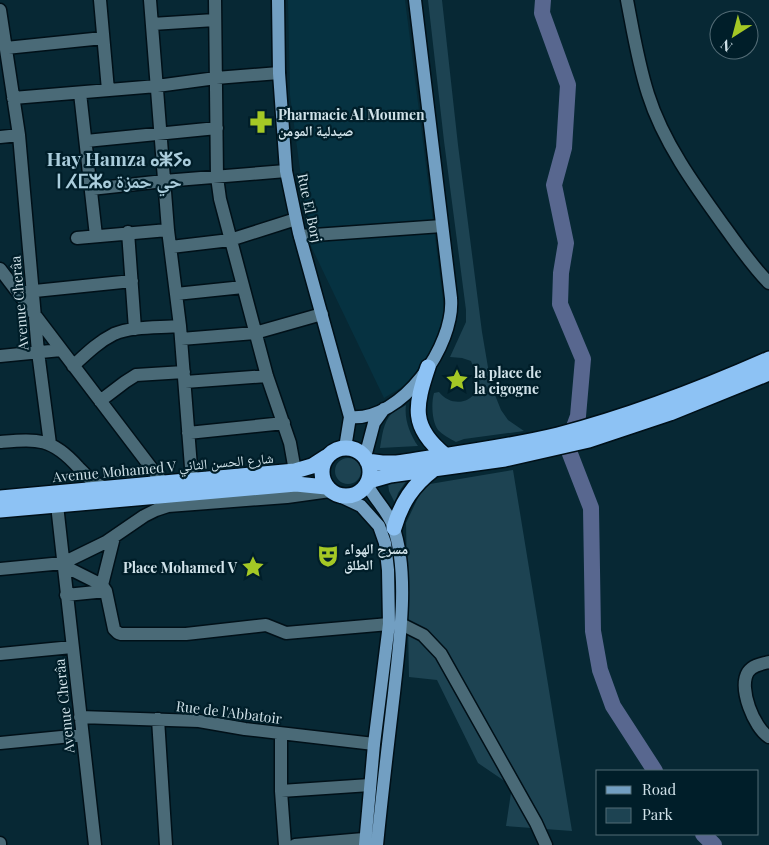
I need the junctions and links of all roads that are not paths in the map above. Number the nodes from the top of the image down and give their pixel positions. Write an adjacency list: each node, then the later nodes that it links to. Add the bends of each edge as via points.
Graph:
1 (100, 0): 10 (street)
2 (150, 0): 9 (street)
3 (215, 0): 8 (street)
4 (278, 0): 12 (main road, Rue El Borj)
5 (415, 0): 28 (main road)
6 (627, 0): 38 (street, via 640,69 664,133 716,215)
7 (0, 10): 11 (street, Avenue Cherâa)
8 (215, 20): 9 (street); 13 (street)
9 (152, 24): 14 (street)
10 (103, 38): 11 (street); 15 (street)
11 (6, 48): 17 (street, Avenue Cherâa)
12 (279, 73): 13 (street); 23 (main road, Rue El Borj)
13 (216, 78): 14 (street); 18 (street)
14 (157, 86): 15 (street); 20 (street)
15 (108, 90): 16 (street)
16 (80, 93): 17 (street); 22 (street)
17 (13, 98): 19 (street, Avenue Cherâa)
18 (217, 128): 20 (street); 24 (street)
19 (18, 135): 21 (street); 40 (street, Avenue Cherâa)
20 (161, 135): 22 (street); 25 (street)
21 (0, 137)
22 (86, 141): 26 (street)
23 (286, 171): 24 (street); 27 (main road, Rue El Borj)
24 (217, 177): 25 (street); 34 (street)
25 (164, 181): 26 (street); 29 (street)
26 (91, 189): 31 (street)
27 (296, 219): 32 (main road, Rue El Borj); 34 (street)
28 (442, 226): 32 (street); 53 (main road, via 451,318)
29 (168, 230): 30 (street); 35 (street)
30 (128, 232): 31 (street); 37 (street)
31 (96, 236): 33 (street)
32 (300, 236): 44 (main road, Rue El Borj)
33 (77, 238)
34 (230, 240): 35 (street); 39 (street)
35 (171, 248): 42 (street)
36 (0, 269): 41 (street)
37 (132, 281): 40 (street); 45 (street)
38 (769, 283)
39 (243, 287): 42 (street); 47 (street)
40 (33, 291): 41 (street); 43 (street, Avenue Cherâa)
41 (18, 292): 43 (street)
42 (176, 294): 46 (street)
43 (34, 314): 48 (street); 49 (street, Avenue Cherâa)
44 (322, 314): 47 (street); 60 (main road, Rue El Borj)
45 (135, 329): 46 (street); 52 (street, via 116,333 104,340)
46 (181, 332): 47 (street); 56 (street)
47 (255, 333): 55 (street)
48 (62, 350): 49 (street); 52 (street)
49 (38, 352): 50 (street); 64 (street, Avenue Cherâa)
50 (0, 356)
51 (769, 359): 58 (highway)
52 (73, 366): 57 (street)
53 (428, 367): 59 (main road, via 409,391); 67 (highway, via 418,402 418,418 428,439)
54 (769, 373): 58 (highway)
55 (267, 376): 56 (street); 61 (street)
56 (184, 377): 57 (street, via 136,375); 62 (street)
57 (100, 401): 73 (street)
58 (667, 407): 66 (highway, via 589,440)
59 (384, 409): 60 (main road, via 368,416); 69 (main road, via 374,423)
60 (350, 417): 65 (main road)
61 (284, 423): 62 (street); 71 (street)
62 (188, 433): 72 (street)
63 (0, 442): 64 (street, via 33,440)
64 (50, 444): 75 (street, via 93,482)
65 (345, 448): 68 (highway); 69 (highway, via 358,451)
66 (504, 453): 67 (highway); 70 (highway)
67 (445, 455): 69 (highway, via 389,463)
68 (326, 457): 71 (highway, Avenue Mohamed V شارع الحسن الثاني, via 312,466); 76 (highway, via 321,475)
69 (366, 459): 74 (highway, via 370,471)
70 (434, 469): 74 (highway, via 390,474); 80 (highway, via 411,490 400,508)
71 (295, 470): 72 (highway, Avenue Mohamed V شارع الحسن الثاني)
72 (192, 480): 73 (highway, Avenue Mohamed V شارع الحسن الثاني)
73 (162, 482): 75 (highway, Avenue Mohamed V شارع الحسن الثاني)
74 (368, 483): 76 (highway, via 354,496); 80 (main road)
75 (106, 488): 77 (highway, Avenue Mohamed V شارع الحسن الثاني)
76 (333, 492): 78 (highway, Avenue Mohamed V شارع الحسن الثاني, via 296,484); 81 (street, via 168,506 144,516); 86 (main road, via 361,506 382,534)
77 (0, 498)
78 (57, 505): 79 (highway, Avenue Mohamed V شارع الحسن الثاني); 82 (street, Avenue Cherâa)
79 (0, 510)
80 (394, 528): 86 (main road, via 401,576)
81 (114, 537): 82 (street); 84 (street)
82 (63, 564): 83 (street); 84 (street); 85 (street, Avenue Cherâa)
83 (0, 569)
84 (104, 588): 85 (street); 86 (street, via 116,631 121,634 186,634 266,625 286,633)
85 (66, 595): 87 (street, Avenue Cherâa)
86 (395, 624): 96 (main road); 99 (main road); 104 (street, via 423,635 441,654)
87 (72, 647): 88 (street); 90 (street, Avenue Cherâa)
88 (0, 654)
89 (769, 662): 94 (street, via 751,668 745,684 753,718)
90 (80, 716): 91 (street, Rue de l'Abbatoir); 93 (street, Avenue Cherâa)
91 (158, 719): 92 (street, Rue de l'Abbatoir, via 199,720); 101 (street)
92 (281, 734): 96 (street, Rue de l'Abbatoir); 98 (street)
93 (82, 735): 95 (street); 100 (street, Avenue Cherâa)
94 (769, 737)
95 (0, 743)
96 (374, 744): 97 (main road)
97 (370, 785): 98 (street); 99 (main road)
98 (282, 792): 102 (street)
99 (371, 842): 103 (street)
100 (95, 845)
101 (166, 845)
102 (284, 845)
103 (295, 845)
104 (546, 845)

